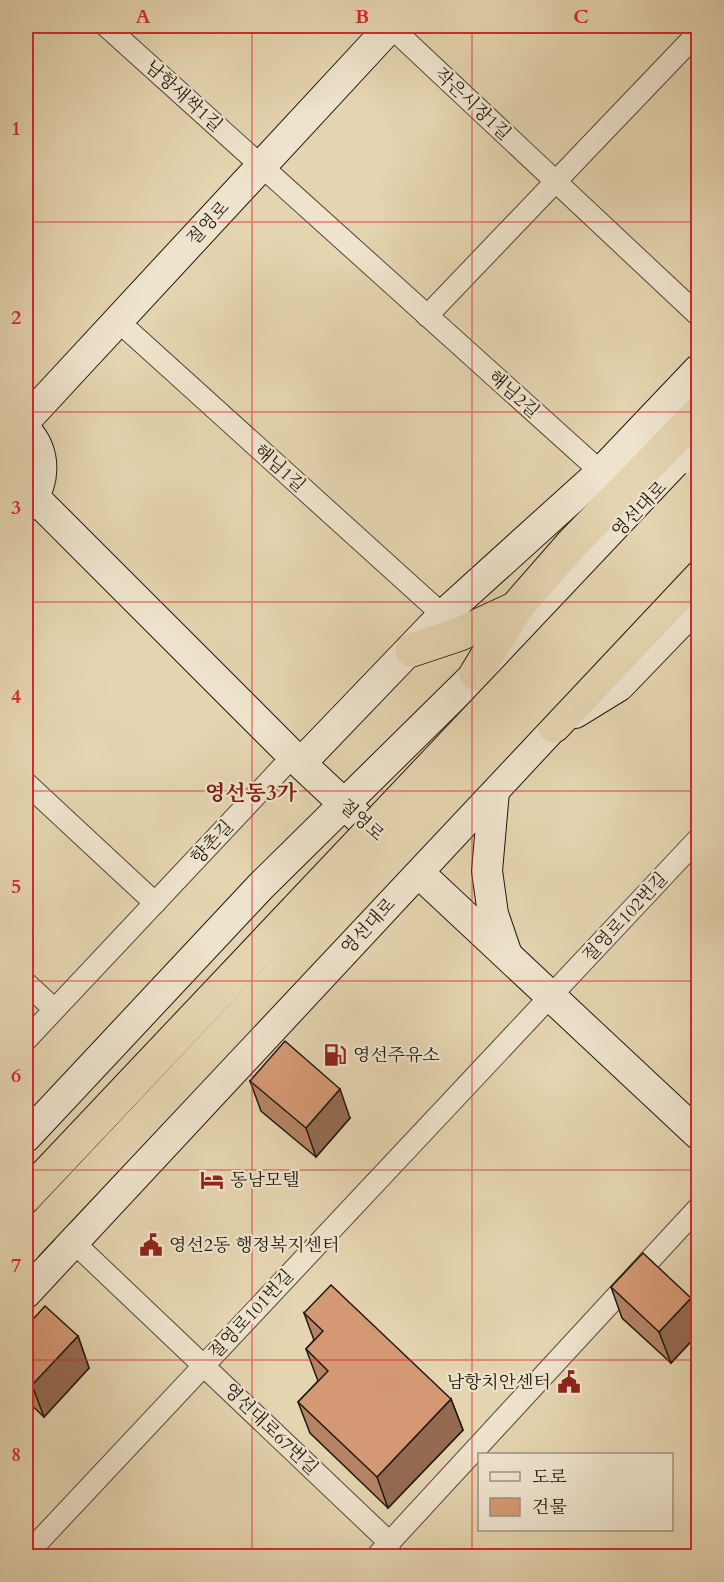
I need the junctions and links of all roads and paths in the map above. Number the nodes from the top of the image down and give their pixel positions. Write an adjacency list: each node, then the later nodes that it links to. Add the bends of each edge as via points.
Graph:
1 (106, 26): 4 (street, 남항새싹1길)
2 (391, 26): 4 (main road, 절영로); 5 (street, 작은시장1길)
3 (689, 37): 5 (street)
4 (261, 166): 7 (street, 해님2길); 8 (main road, 절영로)
5 (556, 181): 6 (street, 작은시장1길); 7 (street)
6 (699, 315)
7 (427, 316): 14 (street, 해님2길)
8 (118, 321): 11 (main road, 절영로); 22 (street, 해님1길)
9 (699, 370): 14 (main road)
10 (699, 414): 21 (highway, via 571,545)
11 (26, 420)
12 (26, 429): 16 (main road, via 35,439 42,458 42,478)
13 (699, 448): 24 (main road, 영선대로)
14 (601, 472): 22 (main road)
15 (699, 485): 40 (highway, bridge)
16 (30, 502): 26 (main road, 절영로)
17 (699, 530): 43 (highway, bridge)
18 (699, 549): 25 (main road, 영선대로, via 592,660)
19 (699, 574): 25 (highway)
20 (699, 604): 25 (main road, via 619,686)
21 (516, 608): 23 (highway, via 460,634); 24 (highway)
22 (443, 615): 23 (main road)
23 (412, 650): 26 (main road)
24 (476, 674): 29 (main road, 영선대로)
25 (554, 726): 28 (main road, 영선대로)
26 (297, 760): 29 (main road, 절영로); 32 (street, 향촌길)
27 (26, 783): 32 (street)
28 (494, 791): 31 (main road, 영선대로); 33 (main road, via 487,871 493,914)
29 (344, 804): 31 (main road, 절영로); 39 (main road, 영선대로, via 261,886)
30 (699, 839): 35 (street, 절영로102번길)
31 (419, 872): 33 (main road, 절영로); 42 (main road, 영선대로)
32 (155, 903): 36 (street, 향촌길)
33 (508, 957): 35 (main road, 절영로)
34 (26, 983): 36 (street)
35 (551, 995): 38 (main road, 절영로); 45 (street, 절영로101번길)
36 (54, 1009): 37 (street, 향촌길)
37 (26, 1040)
38 (699, 1134)
39 (26, 1137)
40 (26, 1196): 42 (street, 영선대로67번길)
41 (699, 1208): 46 (street)
42 (75, 1241): 44 (main road, 영선대로); 45 (street, 영선대로67번길)
43 (26, 1245)
44 (26, 1293)
45 (203, 1364): 46 (street, 영선대로67번길); 47 (street, 절영로101번길)
46 (384, 1550)
47 (26, 1555)

